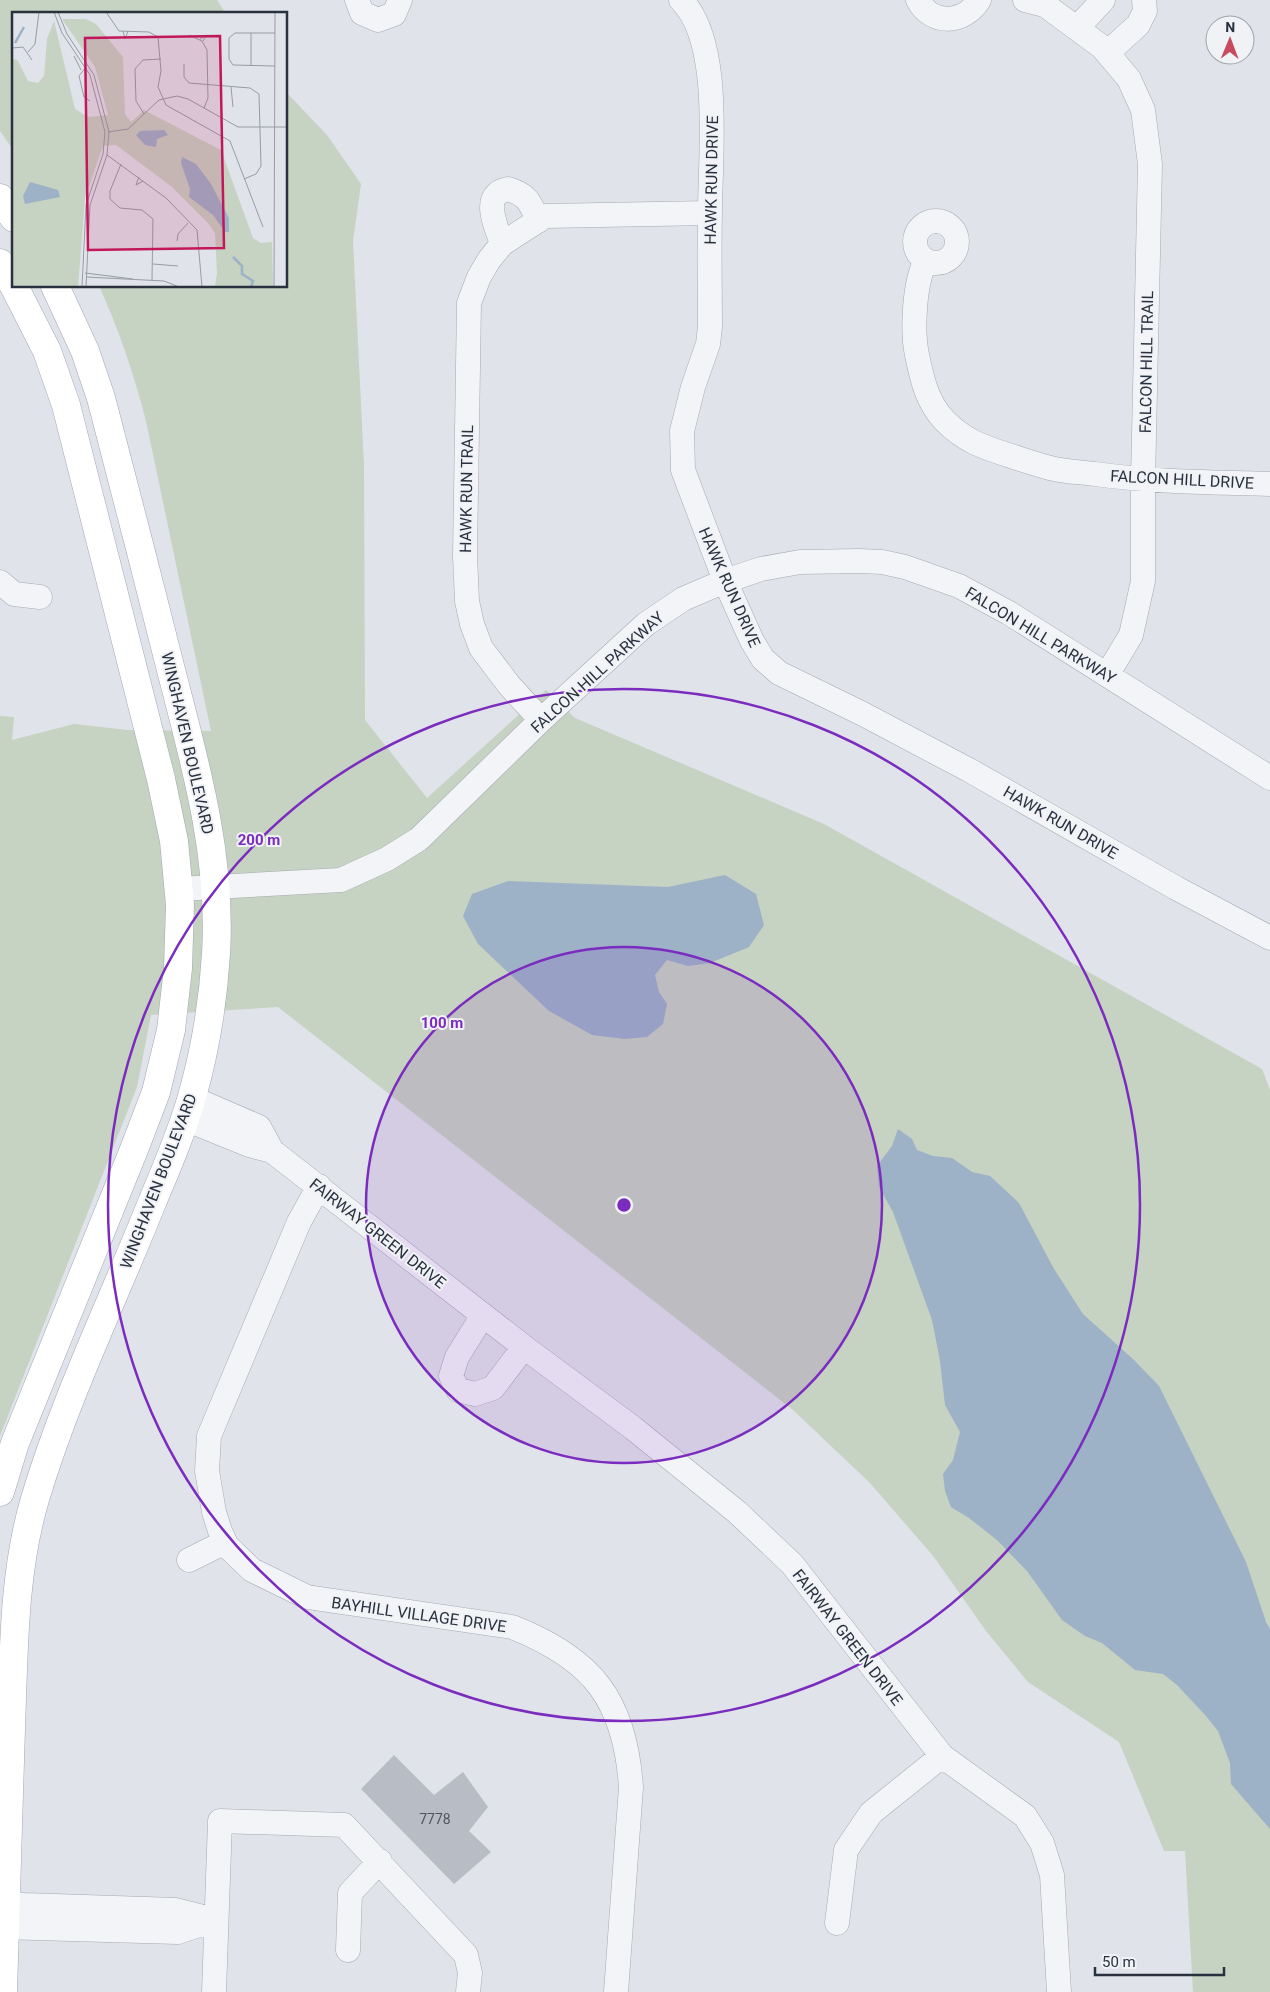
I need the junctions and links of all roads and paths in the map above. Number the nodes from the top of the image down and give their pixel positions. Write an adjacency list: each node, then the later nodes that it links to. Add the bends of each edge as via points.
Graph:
1 (357, 0): 2 (street, via 362,13 378,20 394,14)
2 (400, 0)
3 (918, 0): 4 (street, via 925,11 945,20 966,15)
4 (978, 0)
5 (1024, 0): 9 (street, FALCON HILL TRAIL, via 1045,5)
6 (1103, 0): 9 (street)
7 (1144, 0): 10 (street, via 1145,11 1138,25)
8 (687, 2): 12 (street, HAWK RUN DRIVE, via 704,44 712,100)
9 (1077, 28): 10 (street, FALCON HILL TRAIL)
10 (1107, 53): 19 (street, FALCON HILL TRAIL, via 1129,79 1143,110 1150,164)
11 (0, 198): 13 (main road)
12 (710, 213): 14 (street, HAWK RUN TRAIL, via 545,216); 21 (street, HAWK RUN DRIVE, via 710,327 682,431 683,470)
13 (12, 215)
14 (538, 221): 15 (street, HAWK RUN TRAIL); 15 (street, via 531,204 522,194 508,189 497,193 492,215)
15 (502, 244): 25 (street, HAWK RUN TRAIL, via 482,271 469,303 467,601 481,648)
16 (926, 261): 19 (street, FALCON HILL DRIVE, via 921,270 916,301 915,344 929,399 944,420 975,445 1051,469)
17 (15, 288): 28 (main road, WINGHAVEN BOULEVARD, via 47,351 66,405 161,779 174,841)
18 (56, 288): 27 (main road, WINGHAVEN BOULEVARD, via 85,351 110,433 200,781 211,840)
19 (1143, 480): 20 (street, FALCON HILL DRIVE); 24 (street, FALCON HILL TRAIL, via 1143,581 1138,610 1131,635)
20 (1270, 484)
21 (725, 580): 24 (street, FALCON HILL PARKWAY, via 800,562 882,562 905,567 960,586); 25 (street, FALCON HILL PARKWAY, via 683,599 646,624); 29 (street, HAWK RUN DRIVE, via 752,641 763,659 779,673 969,770)
22 (0, 582): 23 (street, via 14,594)
23 (40, 597)
24 (1107, 675): 26 (street, FALCON HILL PARKWAY)
25 (541, 720): 27 (street, FALCON HILL PARKWAY, via 419,840 387,859 341,880)
26 (1270, 778)
27 (215, 887): 28 (street, FALCON HILL PARKWAY); 30 (main road, WINGHAVEN BOULEVARD, via 216,950 212,1002)
28 (179, 889): 34 (main road, WINGHAVEN BOULEVARD, via 177,976 171,1030 156,1092 15,1442)
29 (1270, 938)
30 (188, 1108): 31 (street, FAIRWAY GREEN DRIVE, via 248,1145 272,1151); 39 (main road, WINGHAVEN BOULEVARD, via 149,1212 54,1442 34,1502 21,1565 15,1628)
31 (319, 1186): 32 (street, FAIRWAY GREEN DRIVE); 35 (street, BAYHILL VILLAGE DRIVE, via 299,1222 209,1436 207,1471 214,1512)
32 (483, 1315): 33 (street, FAIRWAY GREEN DRIVE); 33 (street, via 457,1357 451,1376 458,1390 475,1394 493,1388)
33 (524, 1347): 37 (street, FAIRWAY GREEN DRIVE, via 633,1428 722,1500 792,1564)
34 (0, 1492)
35 (224, 1542): 36 (street); 46 (street, BAYHILL VILLAGE DRIVE, via 252,1570 307,1597 512,1627 542,1639 571,1657 596,1681 614,1708 624,1736 630,1770)
36 (190, 1560)
37 (942, 1756): 41 (street, via 872,1813 846,1850); 47 (street, FAIRWAY GREEN DRIVE, via 1024,1816 1042,1843 1052,1875)
38 (380, 1862): 40 (street, via 344,1825 220,1821); 42 (street, via 350,1893); 45 (street, via 466,1955 470,1973)
39 (3, 1914): 40 (street, via 178,1932); 43 (main road, WINGHAVEN BOULEVARD)
40 (215, 1920): 44 (street)
41 (837, 1923)
42 (348, 1950)
43 (3, 1992)
44 (214, 1992)
45 (468, 1992)
46 (616, 1992)
47 (1059, 1992)

